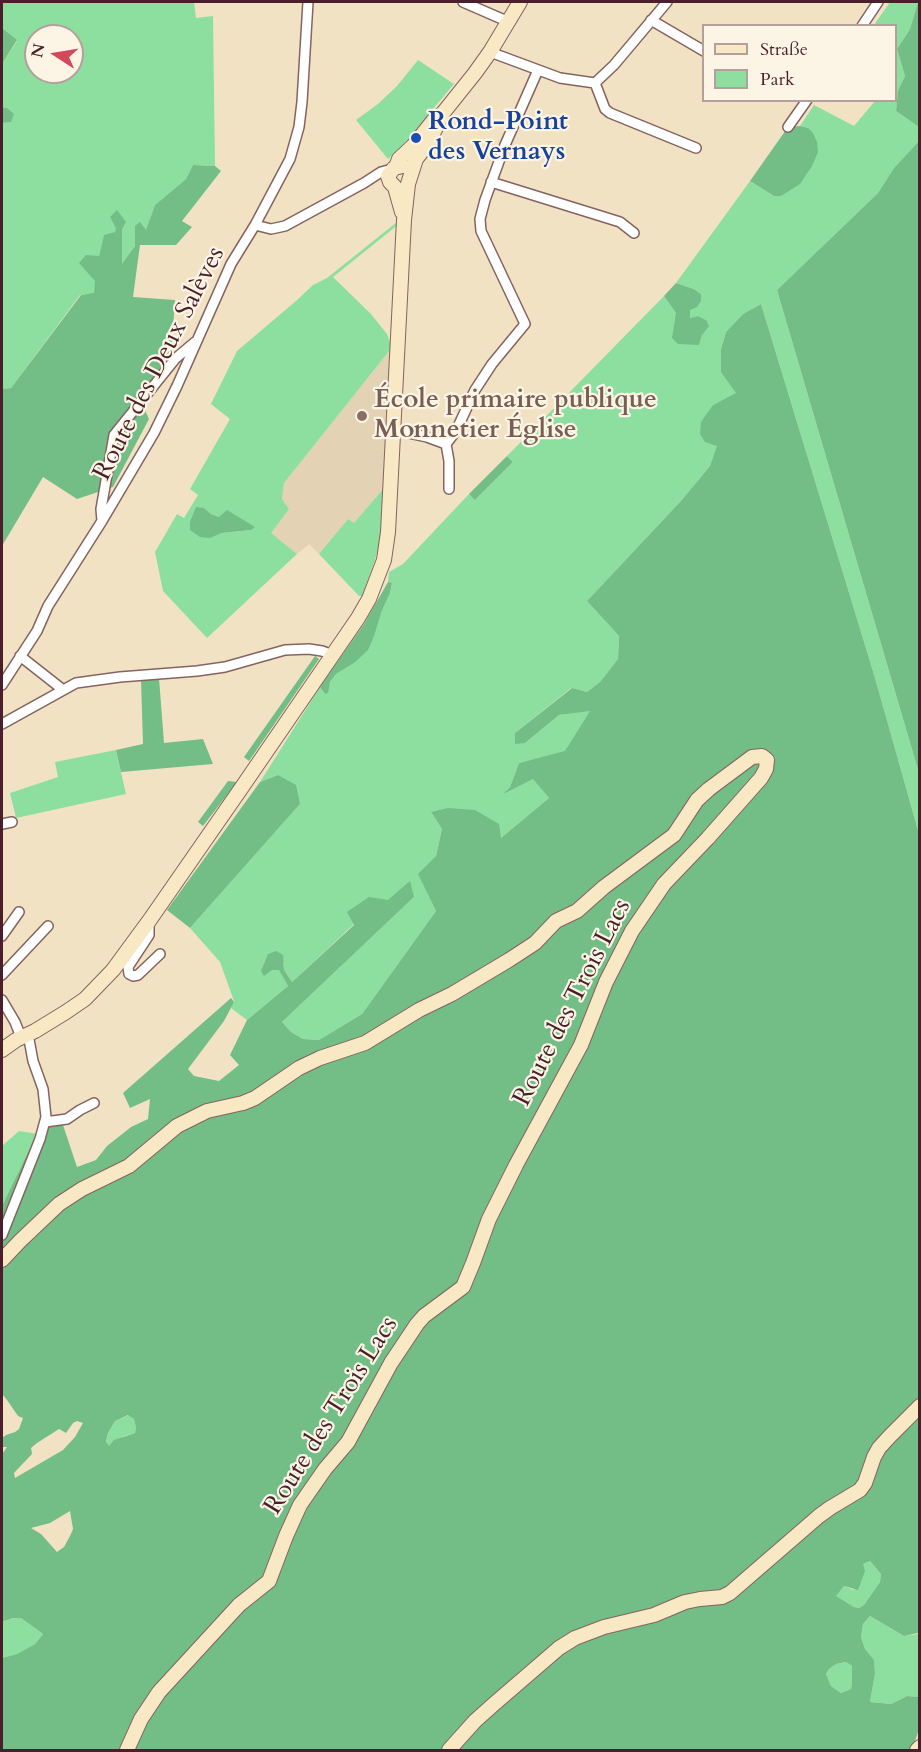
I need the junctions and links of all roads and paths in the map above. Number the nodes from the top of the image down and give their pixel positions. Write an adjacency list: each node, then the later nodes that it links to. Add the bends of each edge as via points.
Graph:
1 (308, 2): 21 (street, via 296,138 290,159)
2 (463, 2): 7 (street)
3 (520, 2): 7 (street)
4 (667, 2): 6 (street)
5 (878, 2): 8 (street)
6 (651, 20): 9 (street); 12 (street)
7 (509, 22): 10 (street)
8 (863, 24)
9 (702, 50)
10 (490, 52): 11 (street); 14 (street)
11 (538, 70): 12 (street); 19 (street)
12 (595, 83): 16 (street, via 610,113)
13 (806, 102): 15 (street)
14 (443, 113): 17 (street); 18 (street, via 428,144)
15 (789, 127)
16 (696, 148)
17 (394, 168): 18 (street, via 388,177); 18 (street, via 406,168); 20 (street, Route des Deux Salèves)
18 (401, 182): 20 (street); 24 (street, via 404,220)
19 (491, 182): 22 (street, via 620,222); 25 (street, via 480,226 525,324 492,364)
20 (364, 183): 21 (street, Route des Deux Salèves, via 285,226 270,229)
21 (255, 225): 23 (street, Route des Deux Salèves, via 231,264)
22 (634, 233)
23 (197, 341): 27 (street, Route des Deux Salèves, via 154,433); 27 (street, via 176,358 114,435)
24 (394, 430): 25 (street); 28 (street, via 384,560 369,599)
25 (446, 444): 26 (street)
26 (449, 489)
27 (102, 521): 29 (street, Route des Deux Salèves)
28 (333, 655): 31 (street, via 309,649 285,650 225,667 76,683); 36 (street)
29 (20, 656): 30 (street, Route des Deux Salèves); 31 (street)
30 (2, 685)
31 (62, 689): 32 (street)
32 (2, 724)
33 (12, 822): 34 (street)
34 (2, 824)
35 (19, 912): 38 (street)
36 (148, 921): 39 (street, via 149,935 128,967 129,974 138,975); 42 (street, via 85,999)
37 (48, 926): 40 (street)
38 (2, 936)
39 (160, 954)
40 (2, 975)
41 (2, 1000): 42 (street)
42 (25, 1036): 43 (street); 45 (street, via 43,1089)
43 (2, 1050)
44 (94, 1103): 45 (street, via 67,1119)
45 (45, 1122): 46 (street)
46 (2, 1235)
47 (2, 1260): 49 (street, Route des Trois Lacs, via 71,1195 140,1159 190,1118 255,1098 299,1068 365,1043 509,960 674,835 708,789 752,757 767,760 761,778 664,884 632,931 578,1051 489,1219 462,1287 417,1324 397,1354 348,1442 300,1505 269,1581 239,1605 159,1692)
48 (920, 1406): 50 (street, via 879,1448 860,1490 819,1516 730,1593 685,1602 576,1638 494,1704)
49 (127, 1750)
50 (449, 1750)

